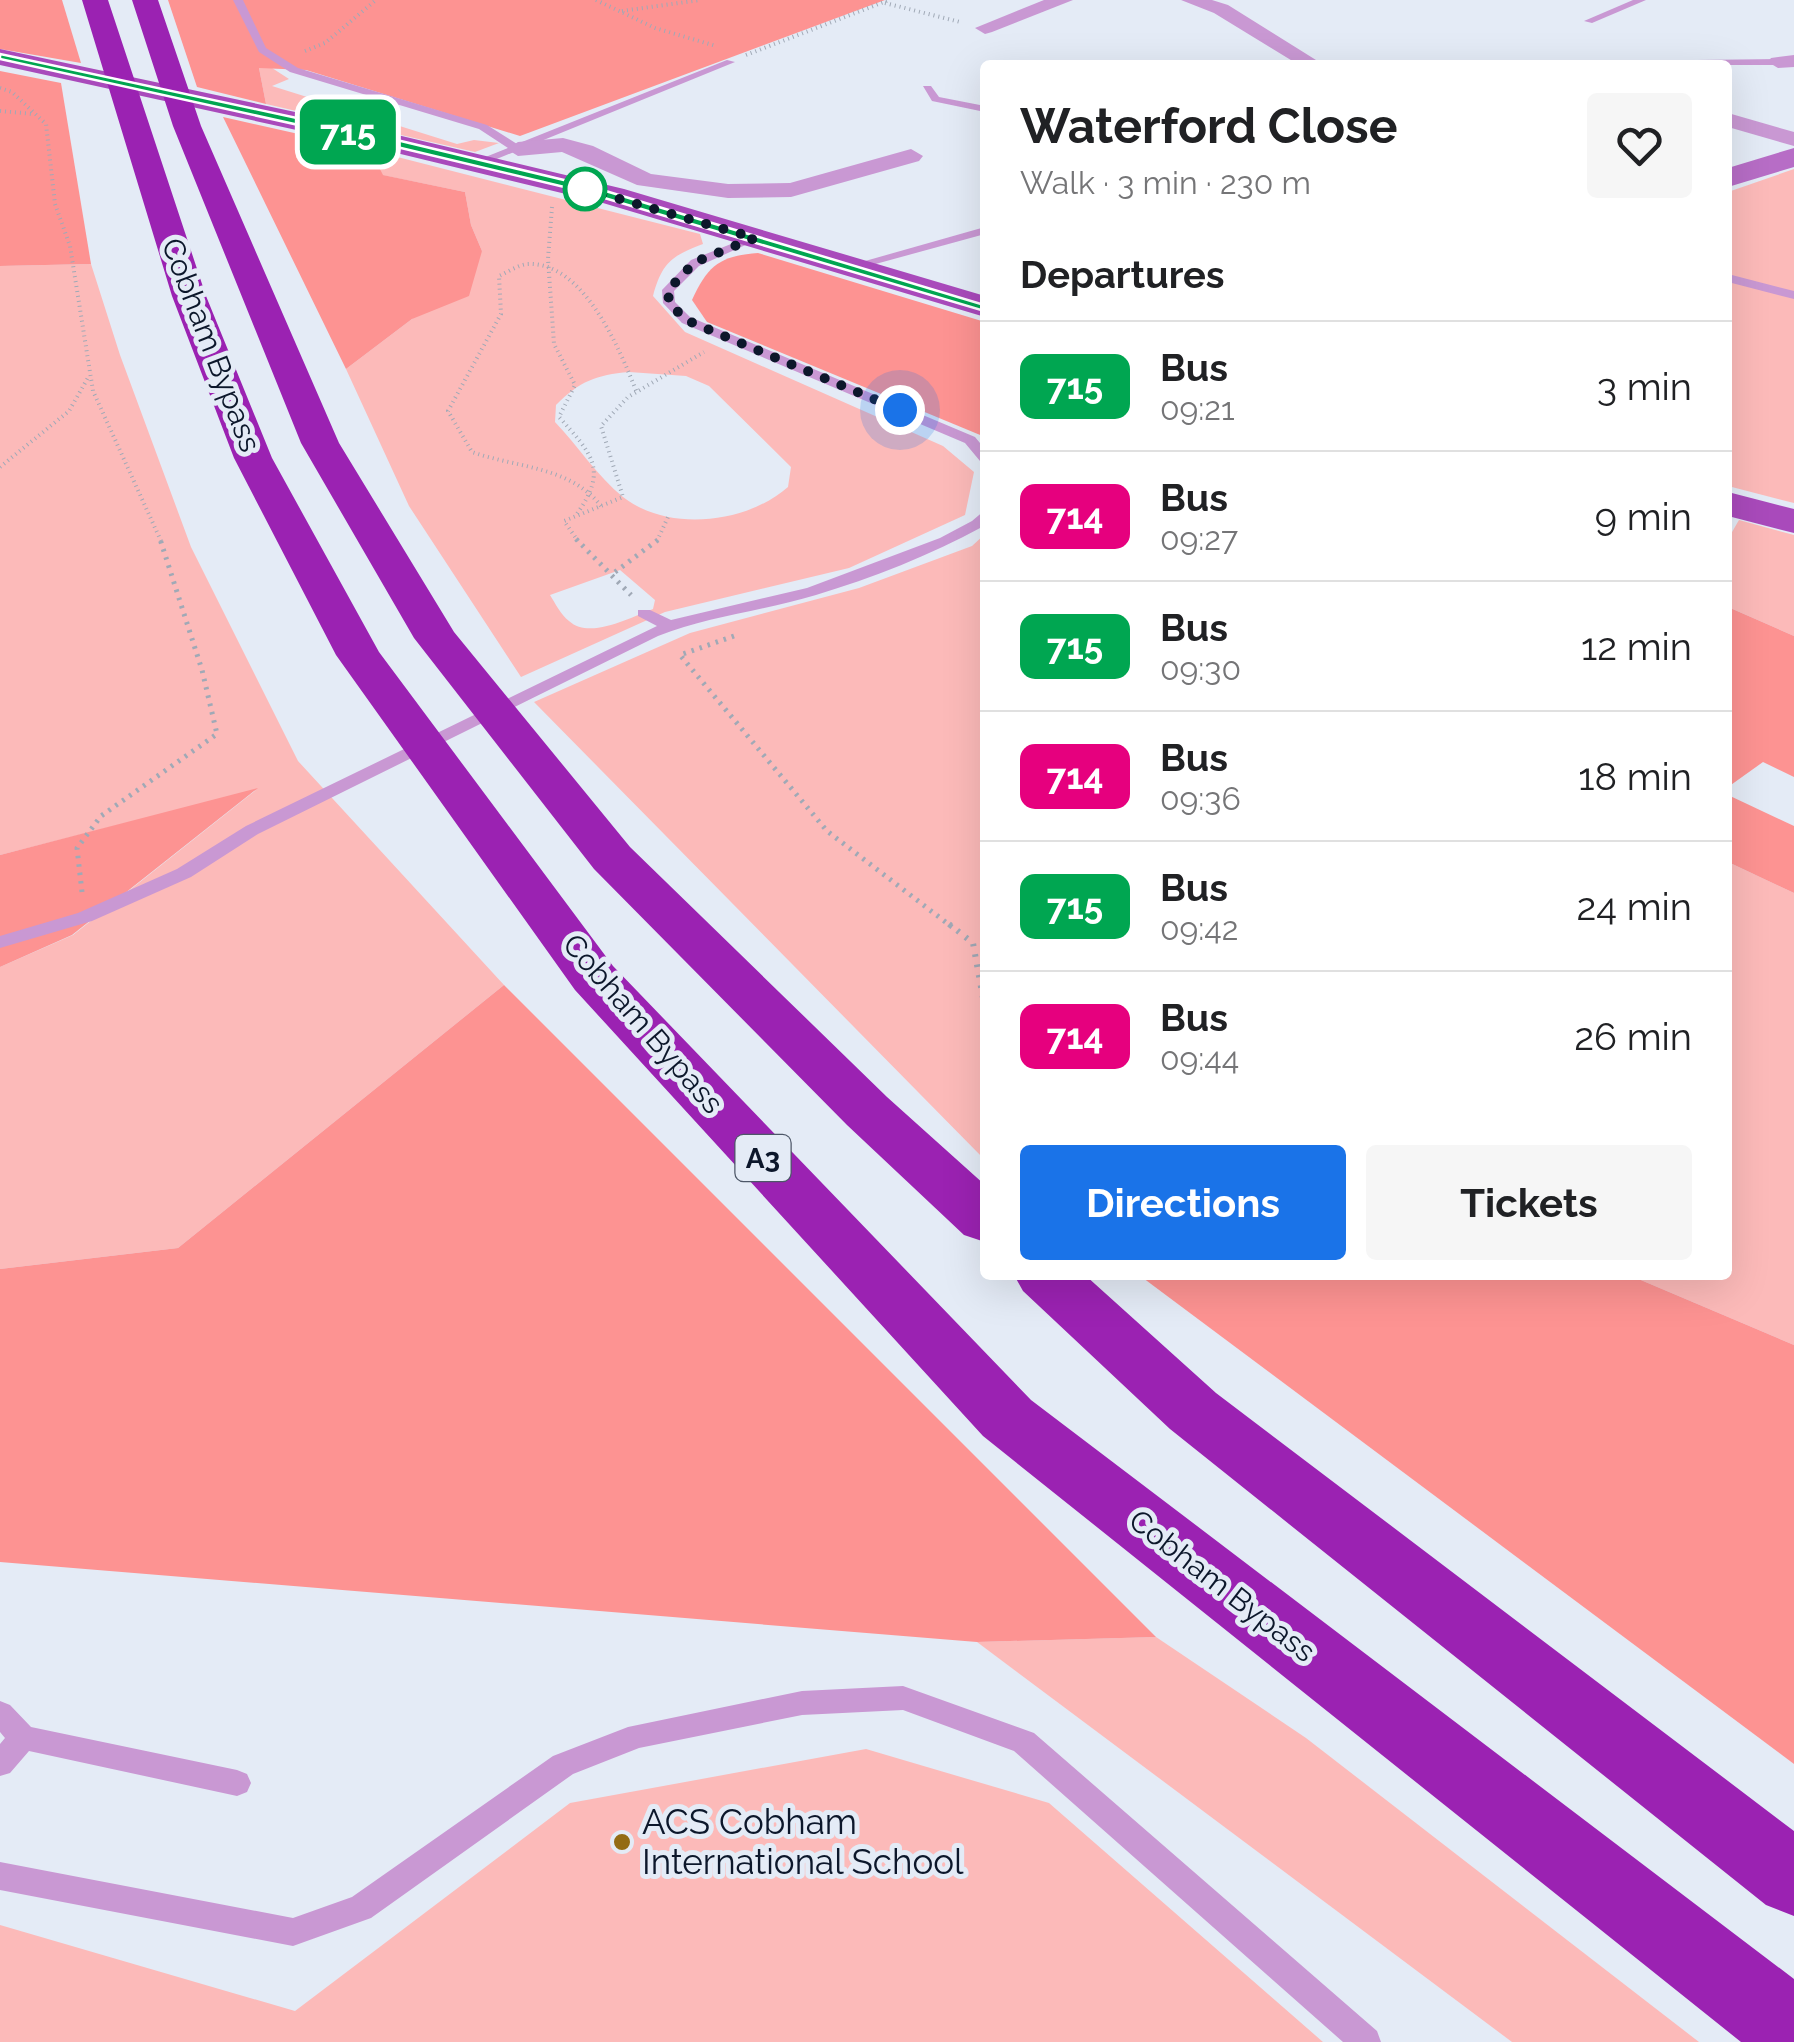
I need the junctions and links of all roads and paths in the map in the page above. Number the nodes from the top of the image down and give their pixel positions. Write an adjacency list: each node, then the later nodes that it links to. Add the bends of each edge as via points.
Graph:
1 (95, 0): 68 (highway, Cobham Bypass / A3, via 188,296 253,458 358,655 594,978 1006,1418)
2 (145, 0): 60 (highway, Cobham Bypass, via 187,126 320,443 436,638 612,858)
3 (238, 0): 20 (lane, via 262,50)
4 (376, 0): 20 (path, via 326,43 288,58)
5 (596, 0): 12 (path)
6 (700, 0): 12 (path)
7 (889, 0): 11 (path)
8 (1063, 0): 14 (street)
9 (1192, 0): 16 (street, via 1221,9)
10 (1641, 0): 13 (lane)
11 (882, 3): 14 (path); 18 (path)
12 (620, 12): 18 (path, via 726,49)
13 (1588, 21)
14 (985, 28)
15 (0, 57): 28 (main road, via 216,106)
16 (1306, 60)
17 (1786, 61): 19 (lane)
18 (730, 62): 29 (lane)
19 (1732, 62)
20 (294, 70): 28 (lane, via 483,127)
21 (0, 88): 25 (path)
22 (927, 88): 23 (lane, via 936,99)
23 (980, 107)
24 (0, 111): 25 (path)
25 (35, 114): 42 (path, via 46,124 54,204 70,246)
26 (1732, 121): 27 (street)
27 (1794, 139)
28 (482, 145): 29 (lane); 29 (lane); 33 (main road)
29 (518, 149): 30 (street, via 564,145 645,180 728,191 791,190)
30 (911, 156)
31 (1794, 157): 32 (street)
32 (1732, 177)
33 (556, 182): 35 (main road); 36 (path)
34 (980, 233): 37 (lane)
35 (755, 238): 37 (main road); 44 (lane, via 695,262 668,290 669,303 686,320 970,440)
36 (548, 266): 43 (path, via 593,307); 46 (path, via 554,344 576,385 559,417 592,456 598,480); 46 (path, via 510,268 499,276 500,314 448,411 472,452 565,473)
37 (850, 267): 40 (main road)
38 (1732, 279): 39 (lane)
39 (1794, 295)
40 (980, 306)
41 (713, 346): 43 (path)
42 (90, 374): 45 (path, via 69,411); 57 (path, via 158,534 217,734 101,816 76,848)
43 (637, 392): 48 (path, via 601,426 623,497)
44 (980, 452)
45 (0, 467)
46 (593, 494): 48 (path); 49 (path)
47 (1732, 505): 52 (main road)
48 (602, 506): 49 (path)
49 (575, 516): 53 (path, via 564,521 570,533)
50 (668, 517): 53 (path, via 649,552)
51 (980, 521): 55 (lane, via 810,592)
52 (1794, 521)
53 (614, 572): 54 (path)
54 (644, 612): 55 (lane)
55 (670, 626): 57 (lane)
56 (736, 636): 59 (path, via 680,656 828,831 973,943)
57 (85, 917): 58 (lane)
58 (0, 942)
59 (980, 982)
60 (980, 1215)
61 (1050, 1280): 67 (highway, via 1193,1411)
62 (0, 1713): 63 (lane)
63 (23, 1738): 64 (lane); 65 (lane)
64 (0, 1764)
65 (236, 1783)
66 (0, 1876): 69 (lane, via 292,1932 362,1908 563,1765 638,1736 802,1703 902,1698 1024,1742)
67 (1794, 1879)
68 (1794, 2031)
69 (1366, 2042)

